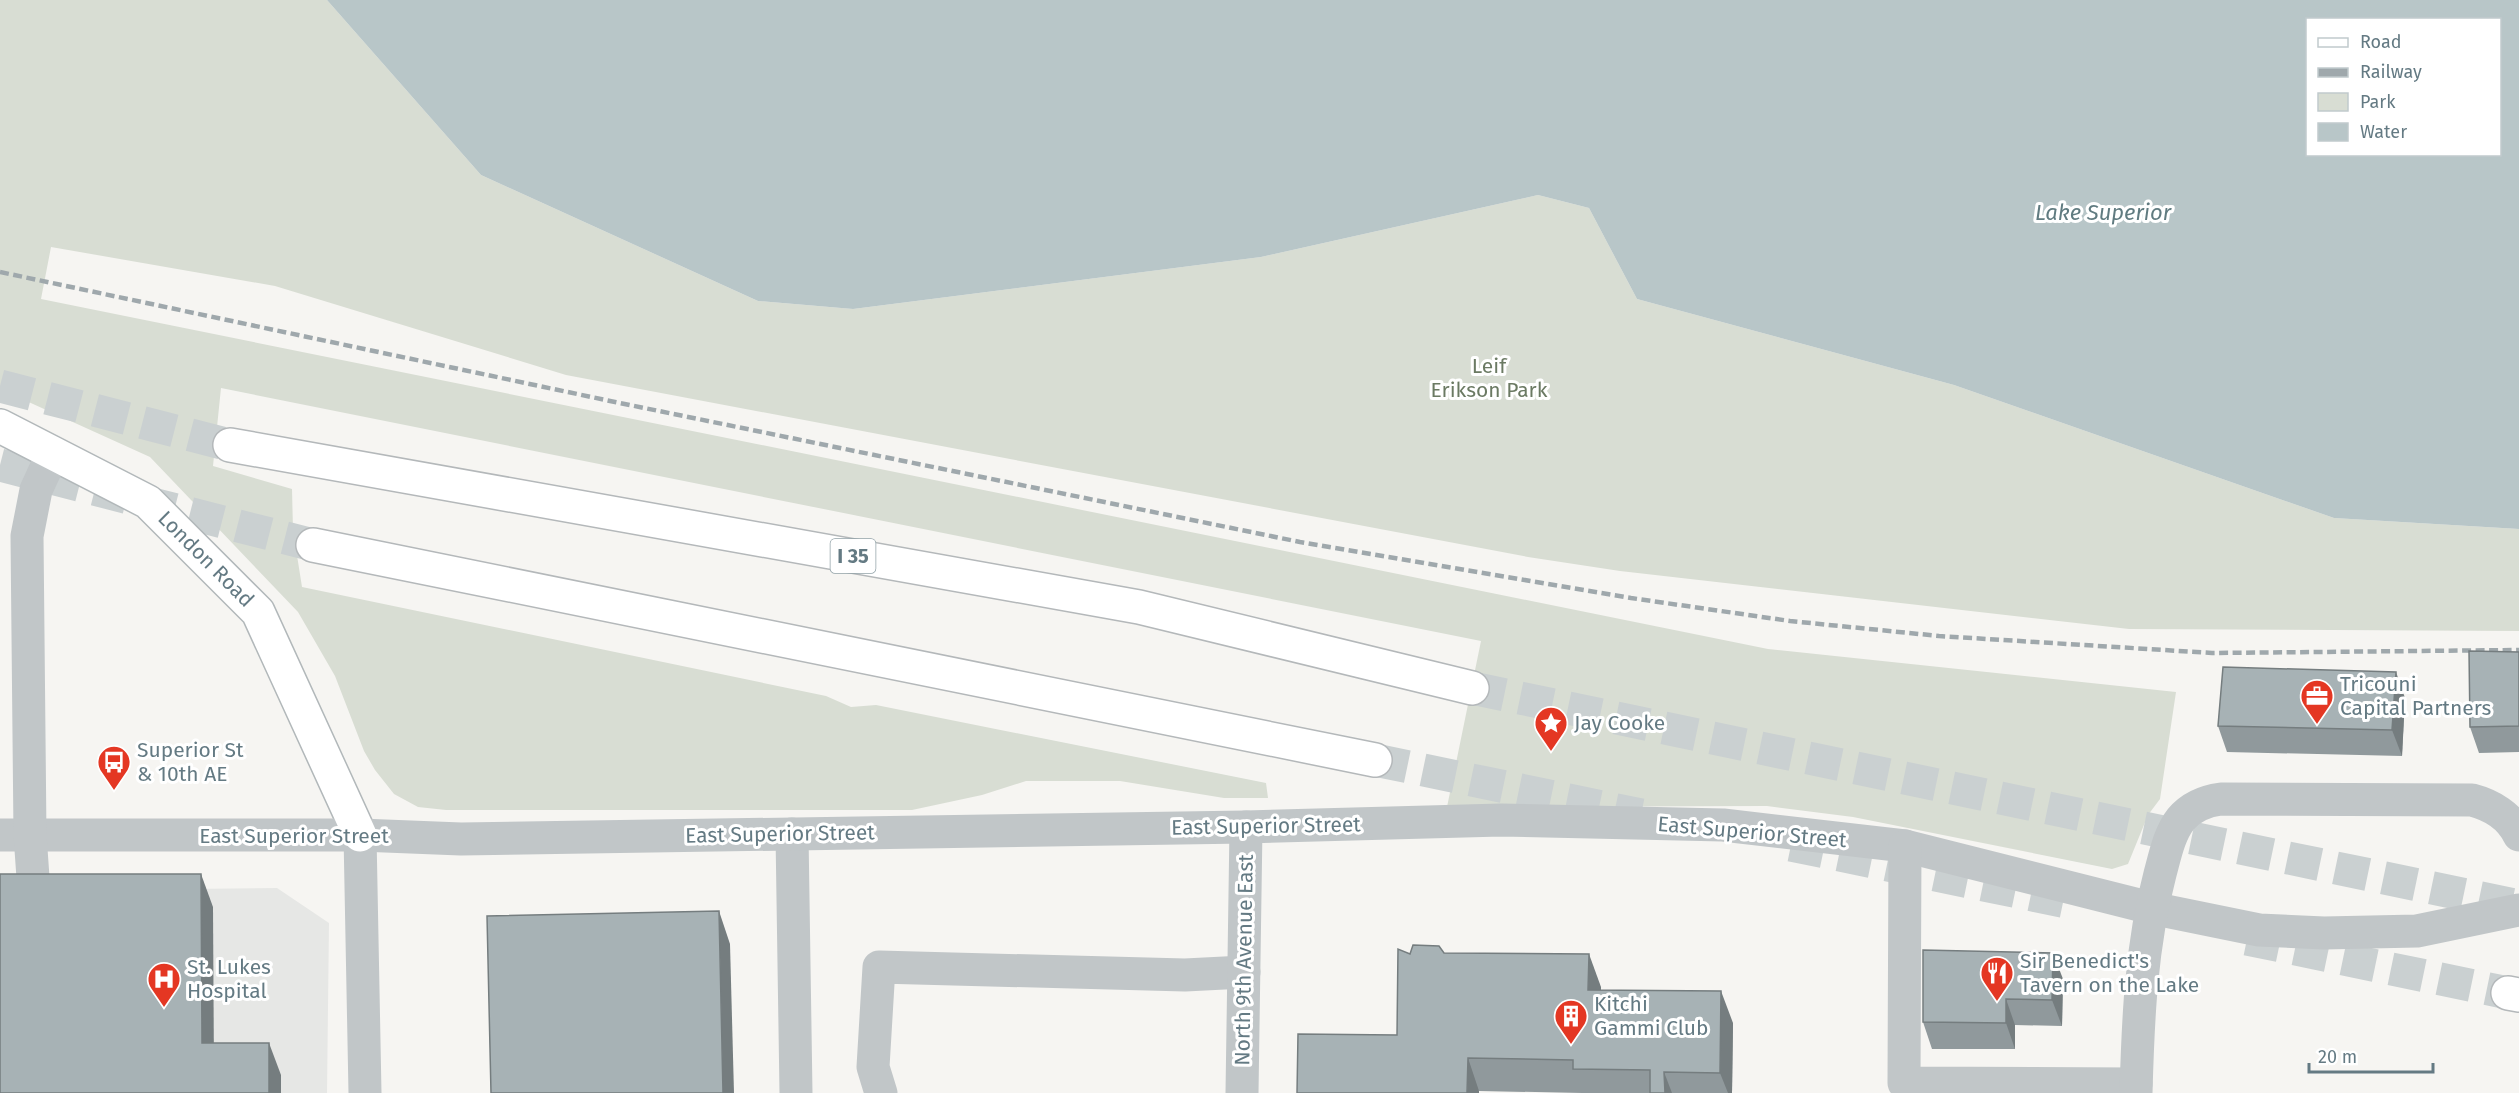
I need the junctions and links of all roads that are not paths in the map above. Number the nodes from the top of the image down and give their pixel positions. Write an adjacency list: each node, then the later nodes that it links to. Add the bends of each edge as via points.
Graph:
1 (0, 426): 3 (main road, London Road)
2 (230, 445): 5 (main road, I 35, via 1139,608)
3 (53, 453): 9 (street, via 36,490 27,536); 10 (main road, London Road, via 148,502 258,612)
4 (313, 545): 6 (main road)
5 (1472, 688)
6 (1375, 760)
7 (1246, 827): 8 (street, East Superior Street); 12 (street, East Superior Street, via 1501,820 1723,825); 16 (street, North 9th Avenue East)
8 (792, 834): 10 (street, East Superior Street, via 461,839); 19 (street)
9 (15, 835): 10 (street, East Superior Street); 13 (street)
10 (360, 835): 18 (street)
11 (2519, 835): 14 (street, via 2502,814 2472,800 2210,800 2194,807 2180,820 2167,846)
12 (1905, 846): 14 (street, East Superior Street); 17 (street, via 1904,1083)
13 (35, 906)
14 (2151, 908): 15 (street, East Superior Street, via 2259,930 2324,933 2417,931); 17 (street, via 2138,1001)
15 (2519, 910)
16 (1244, 972): 20 (street, via 1185,975 879,967 873,1066); 21 (street, North 9th Avenue East)
17 (2136, 1089)
18 (366, 1093)
19 (796, 1093)
20 (881, 1093)
21 (1242, 1093)

